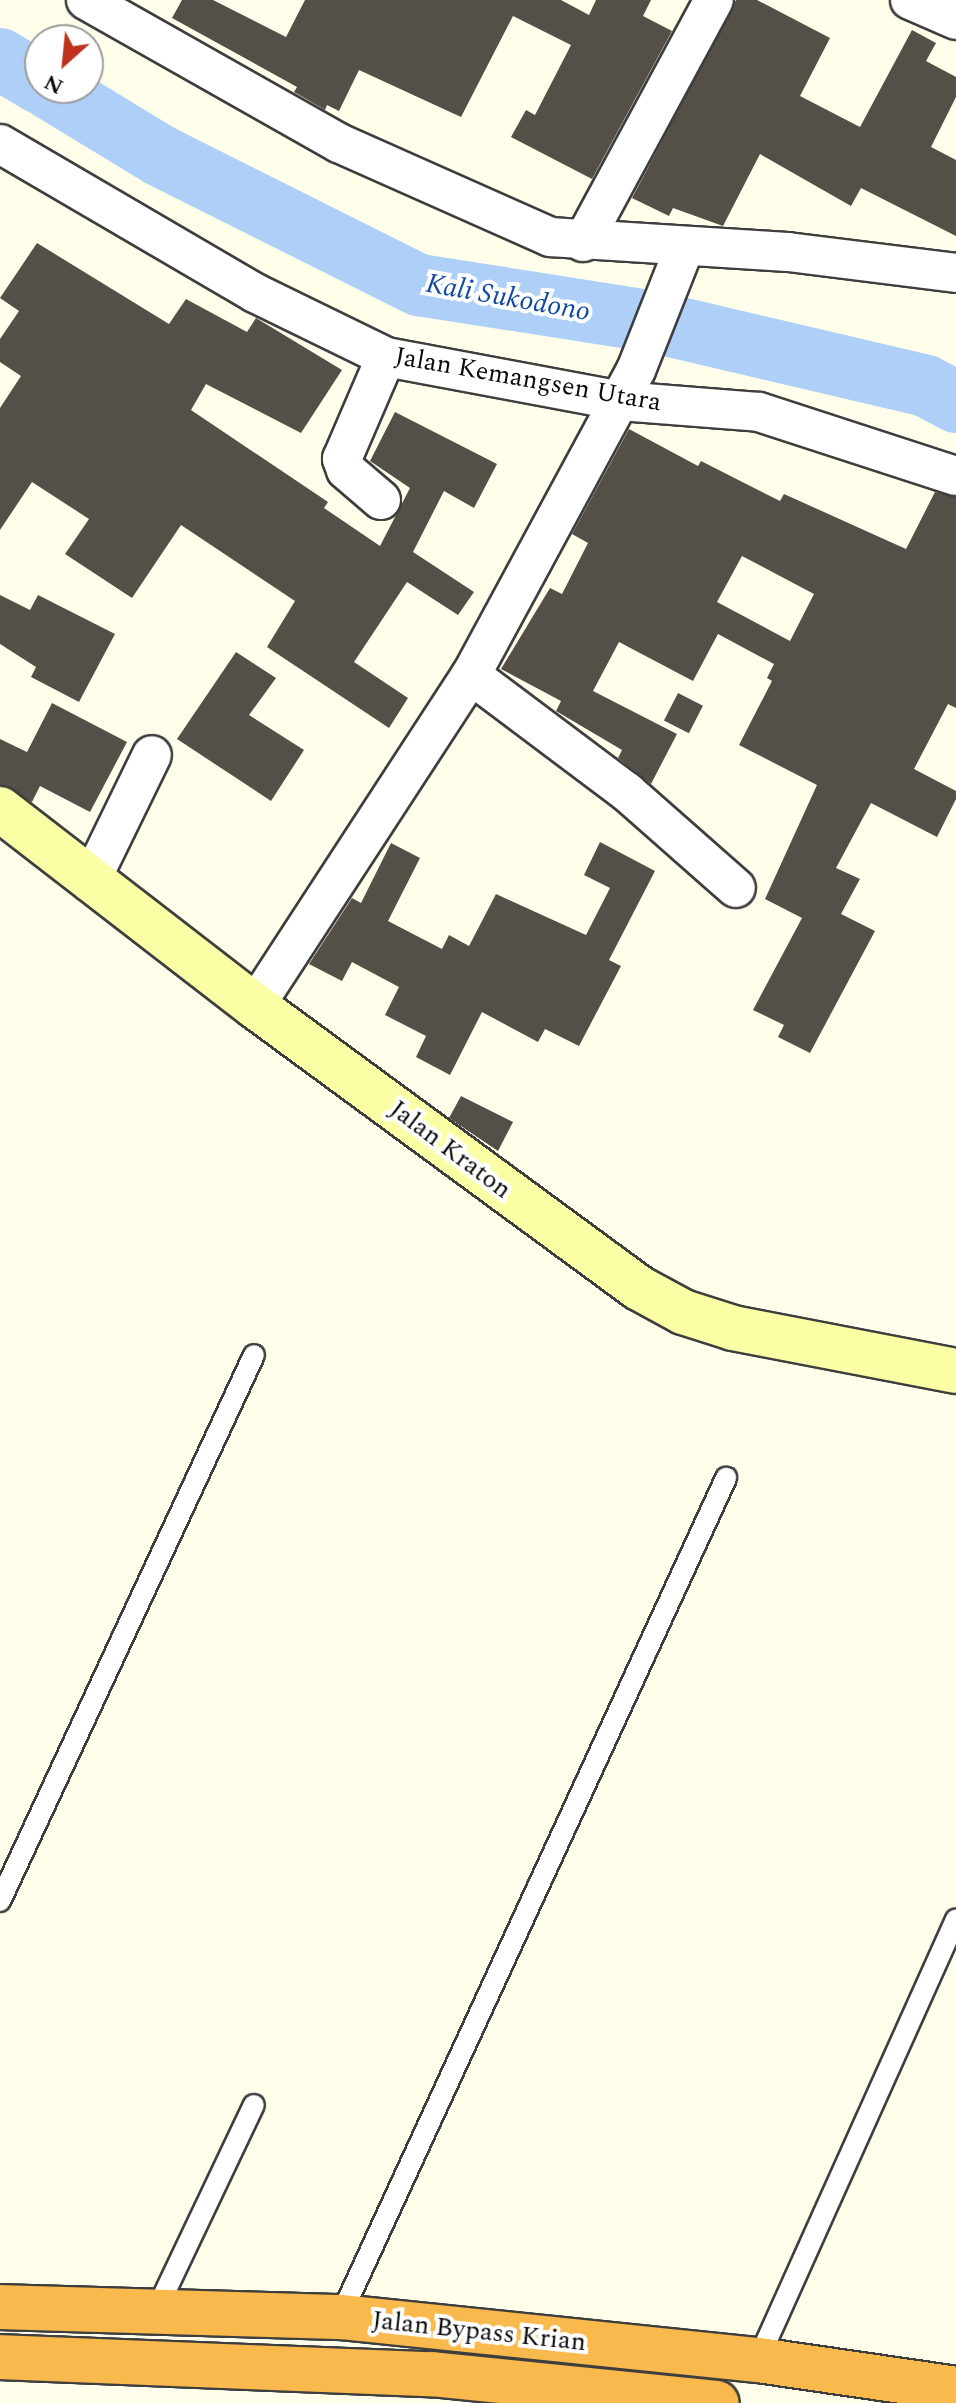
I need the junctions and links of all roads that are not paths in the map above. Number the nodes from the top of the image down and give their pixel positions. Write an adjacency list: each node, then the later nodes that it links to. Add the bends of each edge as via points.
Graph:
1 (86, 0): 6 (street, via 339,143 511,223)
2 (714, 0): 6 (street)
3 (910, 0): 4 (street)
4 (956, 20)
5 (0, 144): 9 (street, Jalan Kemangsen Utara, via 255,293)
6 (583, 242): 7 (street)
7 (680, 262): 8 (street, via 788,252); 10 (street)
8 (956, 273)
9 (386, 357): 10 (street, Jalan Kemangsen Utara); 12 (street, via 342,459 346,470)
10 (628, 385): 11 (street, Jalan Kemangsen Utara, via 759,412); 13 (street)
11 (956, 476)
12 (381, 500)
13 (471, 675): 17 (street, via 627,792); 18 (street)
14 (152, 755): 16 (street)
15 (0, 809): 16 (street, Jalan Kraton)
16 (90, 882): 18 (street, Jalan Kraton)
17 (736, 888)
18 (255, 1006): 20 (street, Jalan Kraton, via 605,1265 683,1312 733,1328)
19 (254, 1355): 22 (lane)
20 (956, 1371)
21 (726, 1478): 27 (lane)
22 (0, 1901)
23 (956, 1919): 29 (lane)
24 (254, 2105): 26 (lane)
25 (0, 2307): 26 (highway, Jalan Bypass Krian)
26 (156, 2311): 27 (highway, Jalan Bypass Krian)
27 (340, 2317): 29 (highway, Jalan Bypass Krian)
28 (0, 2357): 31 (highway, Jalan Bypass Krian, via 432,2374)
29 (758, 2360): 30 (highway, Jalan Bypass Krian)
30 (956, 2389)
31 (717, 2403)

